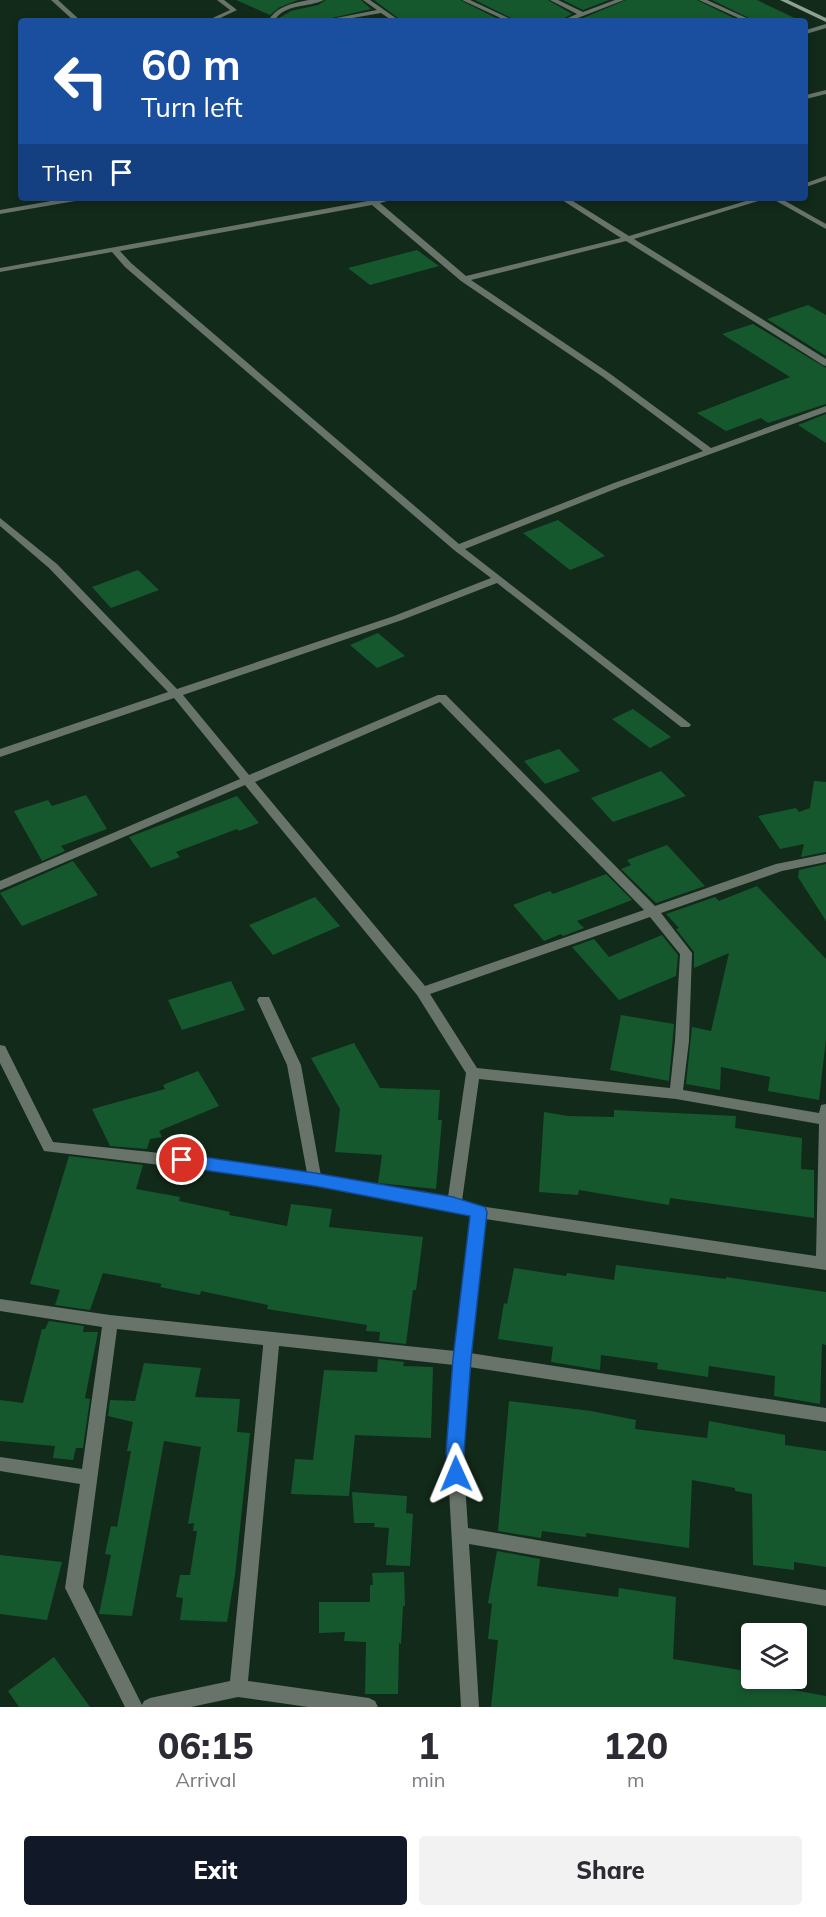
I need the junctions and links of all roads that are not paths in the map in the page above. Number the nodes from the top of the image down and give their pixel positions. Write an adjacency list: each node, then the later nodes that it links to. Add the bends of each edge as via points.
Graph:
1 (54, 0): 12 (street)
2 (220, 0): 13 (street, via 234,10)
3 (321, 0): 14 (street, via 281,10)
4 (366, 0): 10 (street)
5 (465, 0): 17 (street)
6 (554, 0): 11 (street)
7 (621, 0): 11 (street)
8 (702, 0): 19 (street)
9 (783, 0): 20 (main road)
10 (382, 11): 15 (street); 16 (street)
11 (582, 14): 18 (street)
12 (75, 18)
13 (215, 18)
14 (272, 18)
15 (341, 18)
16 (392, 18)
17 (505, 18)
18 (572, 18)
19 (743, 18)
20 (826, 20)
21 (826, 26): 22 (street)
22 (808, 31)
23 (826, 92): 24 (street)
24 (808, 96)
25 (826, 178): 26 (street)
26 (808, 184)
27 (64, 201): 33 (street)
28 (367, 201): 36 (street)
29 (373, 201): 38 (street)
30 (568, 201): 35 (street)
31 (754, 201): 35 (street)
32 (780, 201): 34 (street)
33 (0, 212)
34 (826, 227)
35 (626, 239): 38 (street); 39 (street)
36 (115, 250): 37 (street); 45 (street)
37 (0, 270)
38 (464, 279): 41 (street)
39 (826, 363)
40 (826, 409): 41 (street)
41 (710, 451): 45 (street)
42 (0, 521): 43 (street)
43 (15, 533): 44 (street); 47 (street, via 53,566)
44 (0, 537)
45 (458, 548): 46 (street)
46 (498, 579): 47 (street); 48 (street)
47 (177, 695): 49 (street); 50 (street)
48 (685, 725)
49 (0, 753)
50 (247, 782): 52 (street); 53 (street, via 442,697); 54 (street)
51 (826, 858): 53 (street, via 780,867)
52 (0, 886)
53 (654, 913): 54 (street); 58 (street, via 686,953)
54 (422, 992): 57 (street)
55 (264, 1000): 60 (street, via 294,1065)
56 (0, 1050): 60 (street, via 49,1147 138,1154)
57 (473, 1073): 58 (street); 61 (street)
58 (676, 1094): 59 (street)
59 (826, 1117): 63 (street)
60 (315, 1179): 61 (street)
61 (453, 1204): 62 (street)
62 (479, 1212): 63 (street); 67 (street)
63 (824, 1264)
64 (0, 1305): 65 (street)
65 (110, 1322): 66 (street); 70 (street)
66 (269, 1339): 67 (street); 73 (street)
67 (462, 1359): 68 (street); 71 (street, via 455,1453)
68 (826, 1415)
69 (0, 1464): 70 (street)
70 (90, 1478): 74 (street, via 74,1588)
71 (460, 1535): 72 (street); 77 (street)
72 (826, 1598)
73 (238, 1688): 75 (street); 76 (street)
74 (134, 1707)
75 (150, 1707)
76 (369, 1707)
77 (470, 1707)

